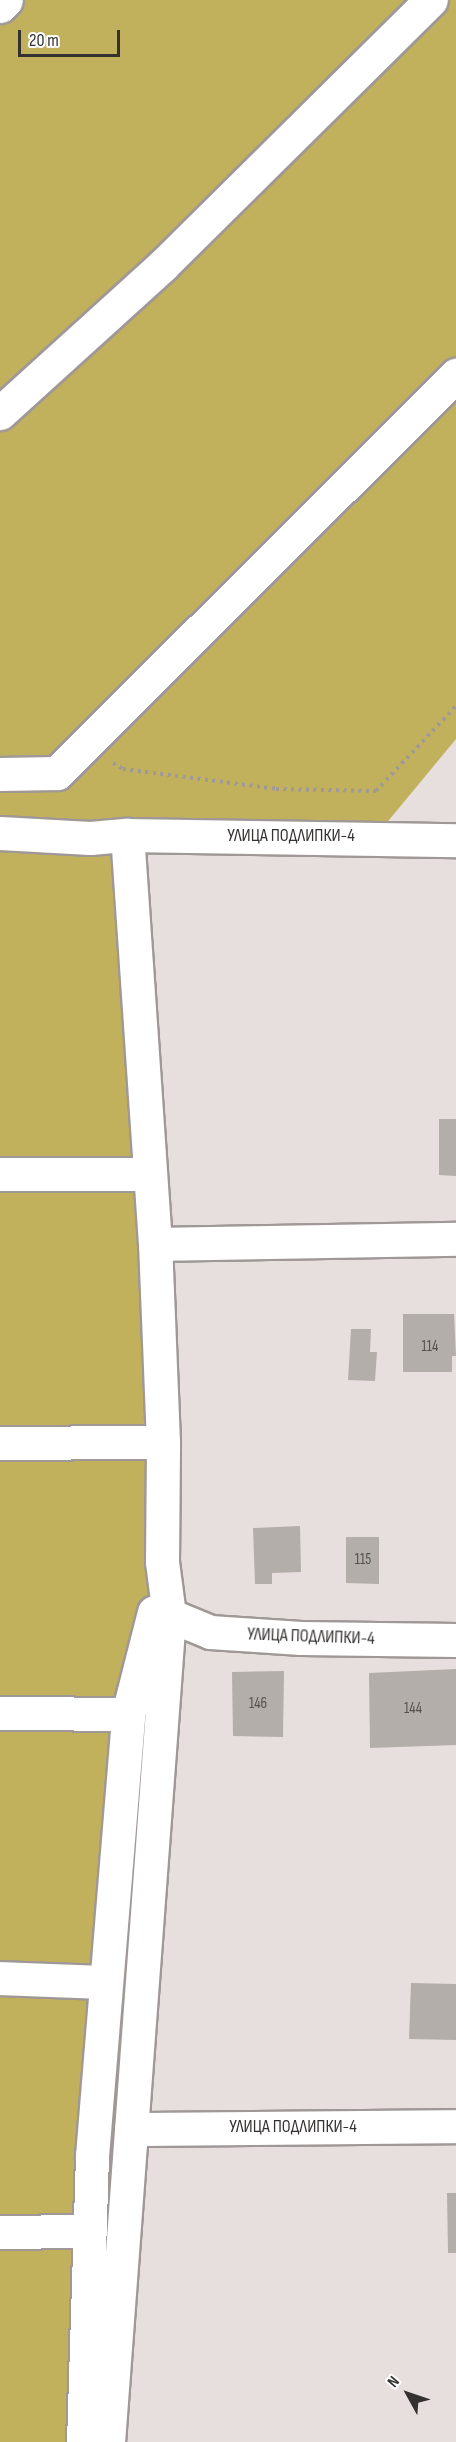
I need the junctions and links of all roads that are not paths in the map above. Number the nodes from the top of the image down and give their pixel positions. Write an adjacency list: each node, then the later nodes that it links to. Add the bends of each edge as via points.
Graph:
1 (6, 0): 3 (street)
2 (431, 0): 5 (street, via 162,266)
3 (0, 6)
4 (456, 375): 6 (street, via 57,773)
5 (0, 413)
6 (0, 774)
7 (0, 833): 8 (street, УЛИЦА ПОДЛИПКИ-4, via 90,838)
8 (127, 835): 9 (street, УЛИЦА ПОДЛИПКИ-4); 11 (street)
9 (456, 840)
10 (0, 1174): 11 (street)
11 (150, 1174): 13 (street)
12 (456, 1239): 13 (street)
13 (155, 1244): 14 (street)
14 (163, 1442): 15 (street); 16 (street)
15 (0, 1443)
16 (164, 1574): 17 (street); 20 (street)
17 (169, 1615): 18 (street, УЛИЦА ПОДЛИПКИ-4, via 210,1632 301,1638); 24 (street)
18 (456, 1640)
19 (0, 1713): 20 (street)
20 (128, 1714): 22 (street)
21 (0, 1978): 22 (street)
22 (106, 1982): 27 (street, via 92,2156)
23 (456, 2126): 24 (street, УЛИЦА ПОДЛИПКИ-4)
24 (131, 2129): 28 (street)
25 (83, 2231): 26 (street)
26 (0, 2232)
27 (83, 2442)
28 (108, 2442)

